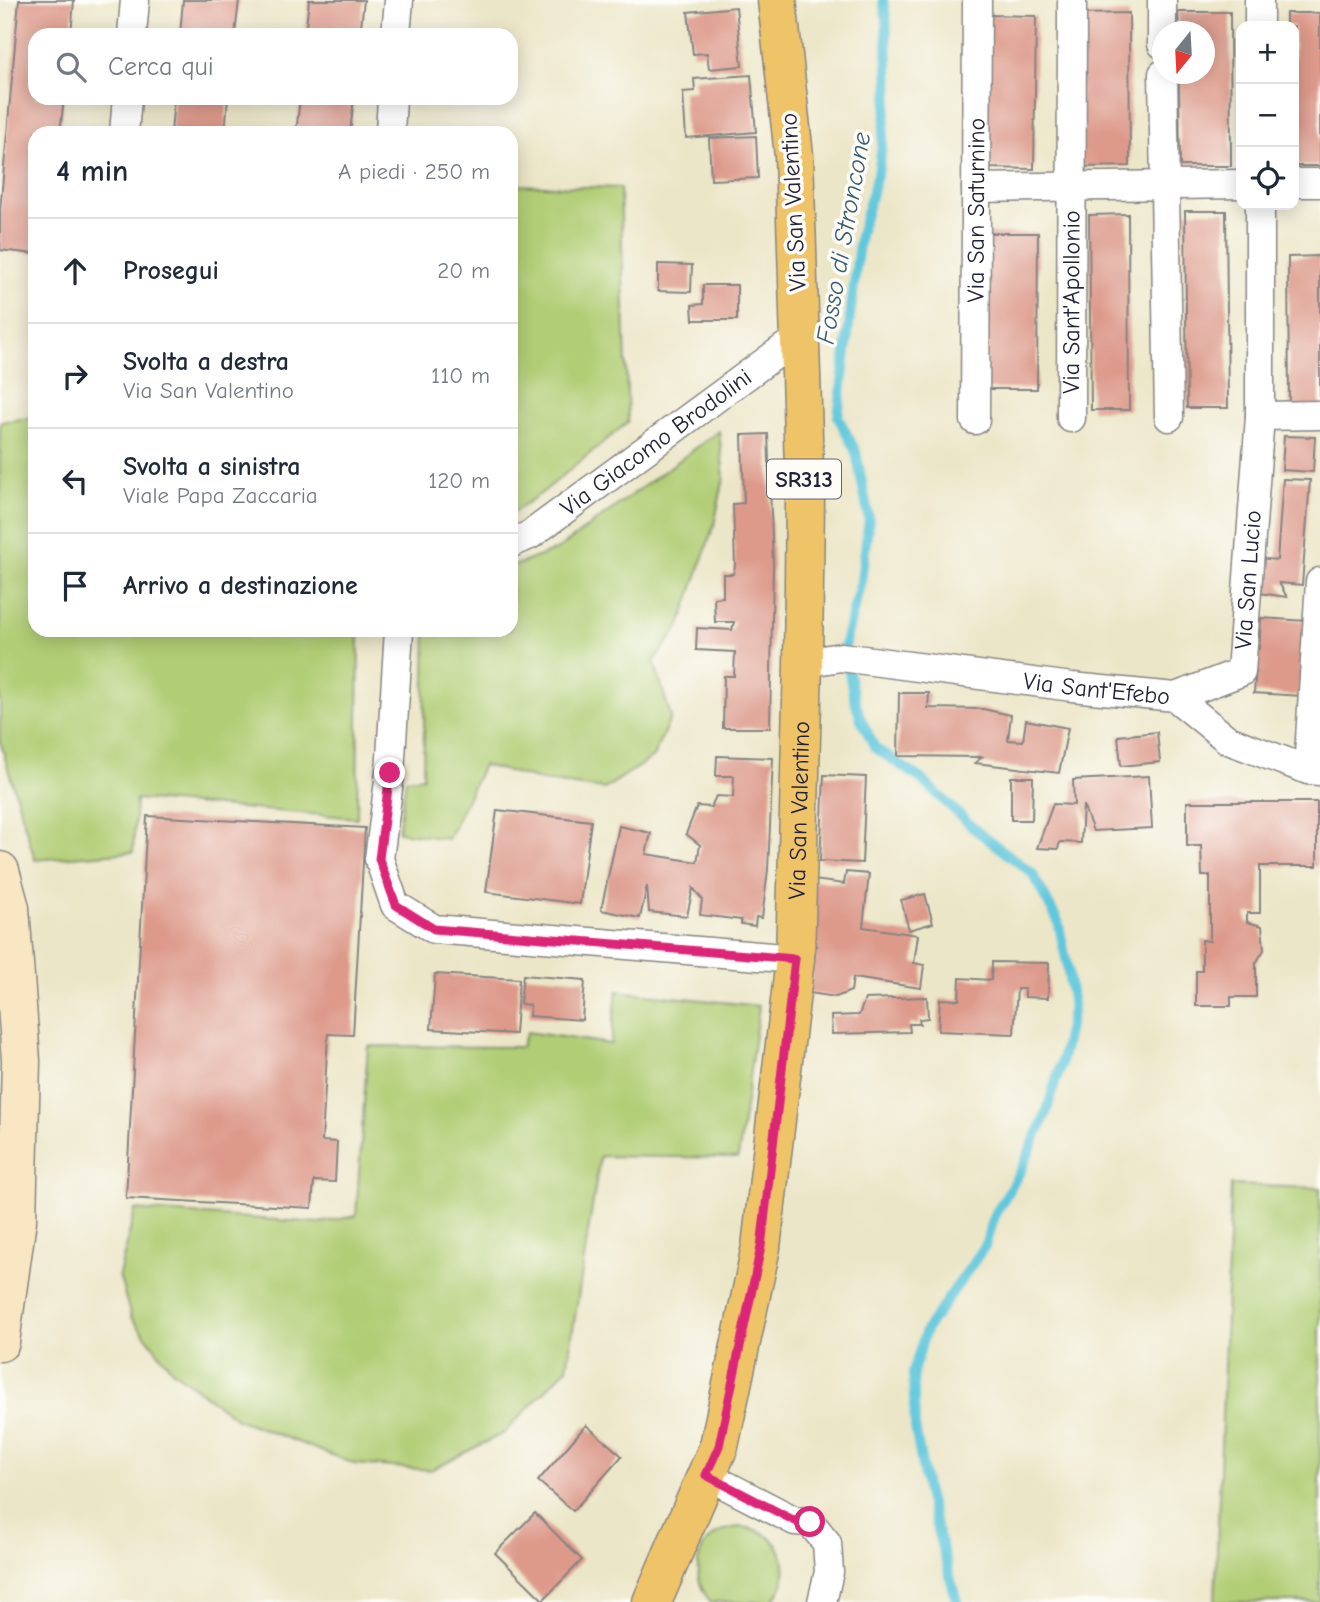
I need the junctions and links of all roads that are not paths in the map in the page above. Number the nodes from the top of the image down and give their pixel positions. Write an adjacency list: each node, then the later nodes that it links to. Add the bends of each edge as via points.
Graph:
1 (135, 0): 10 (street)
2 (398, 0): 11 (street)
3 (776, 0): 24 (main road, Via San Valentino / SR313, via 794,156)
4 (977, 0): 22 (street, Via San Saturnino)
5 (1072, 0): 21 (street, Via Sant'Apollonio)
6 (1162, 0): 8 (street)
7 (1259, 0): 9 (street)
8 (1162, 21)
9 (1259, 21)
10 (133, 28)
11 (396, 28)
12 (1163, 84): 20 (street)
13 (126, 105): 15 (street)
14 (392, 105): 16 (street)
15 (125, 126)
16 (390, 126)
17 (1320, 183): 19 (street)
18 (1236, 184): 20 (street)
19 (1299, 184)
20 (1165, 186): 21 (street, Via Sant'Apollonio); 27 (street)
21 (1070, 187): 22 (street, Via Sant'Apollonio); 28 (street, Via Sant'Apollonio)
22 (976, 188): 29 (street, Via San Saturnino)
23 (1260, 210): 26 (street, Via San Lucio)
24 (799, 337): 30 (street, Via Giacomo Brodolini); 33 (main road, Via San Valentino / SR313, via 805,499)
25 (1320, 415): 26 (street)
26 (1260, 416): 34 (street, Via San Lucio, via 1241,672)
27 (1169, 417)
28 (1071, 418)
29 (975, 420)
30 (518, 540)
31 (1320, 582): 35 (street, Via Sant'Efebo)
32 (399, 637): 37 (street, via 379,859 396,905 434,929)
33 (803, 663): 34 (street, Via Sant'Efebo, via 841,657); 37 (main road, Via San Valentino / SR313)
34 (1175, 697): 35 (street, Via Sant'Efebo, via 1228,740)
35 (1314, 771)
36 (0, 872): 38 (street, via 10,908 21,1061 17,1220)
37 (795, 959): 39 (main road, Via San Valentino / SR313, via 761,1247 719,1446)
38 (0, 1342)
39 (706, 1475): 40 (main road, Via San Valentino / SR313); 41 (street, via 795,1521 810,1522 827,1543 829,1572)
40 (652, 1602)
41 (822, 1602)

